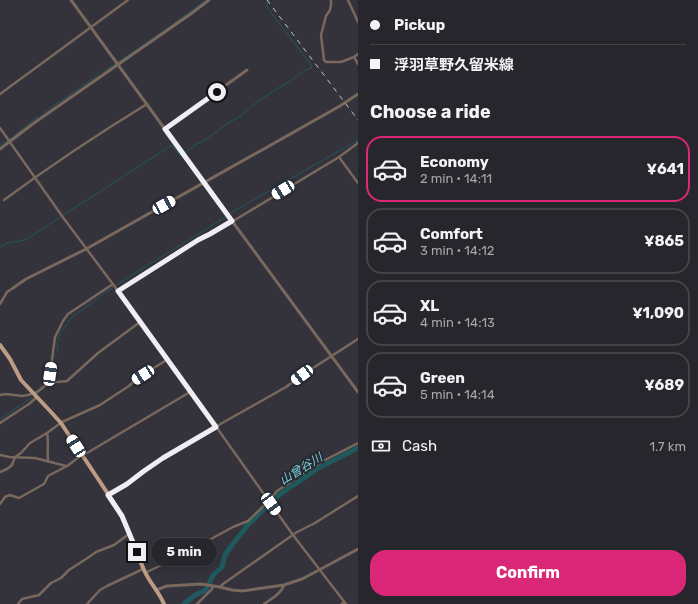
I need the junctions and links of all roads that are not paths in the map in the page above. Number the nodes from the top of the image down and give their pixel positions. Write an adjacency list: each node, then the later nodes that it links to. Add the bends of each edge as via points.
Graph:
1 (72, 0): 7 (street)
2 (128, 0): 7 (street)
3 (209, 0): 10 (street)
4 (331, 0): 9 (street, via 322,35 324,60 341,62)
5 (348, 0): 6 (street)
6 (358, 22)
7 (91, 27): 10 (street); 13 (street)
8 (358, 54): 9 (street)
9 (354, 57): 11 (street)
10 (119, 64): 15 (street); 18 (street)
11 (358, 64)
12 (247, 70): 17 (street)
13 (0, 94)
14 (358, 94): 24 (street)
15 (147, 104): 17 (street); 22 (street)
16 (0, 128): 18 (street)
17 (165, 129): 24 (street)
18 (9, 141): 20 (street); 22 (street)
19 (358, 143): 21 (street)
20 (0, 149)
21 (339, 157): 23 (street); 26 (street)
22 (35, 178): 25 (street); 27 (street)
23 (358, 182)
24 (204, 183): 26 (street); 27 (street)
25 (4, 200)
26 (232, 221): 30 (street); 35 (street)
27 (86, 249): 28 (street); 29 (street, via 26,278)
28 (113, 284): 30 (street); 37 (street, via 68,314 63,321 55,337)
29 (13, 288): 31 (street)
30 (118, 291): 32 (street)
31 (0, 304)
32 (140, 322): 36 (street); 37 (street, via 98,353 67,381)
33 (358, 340): 35 (street)
34 (0, 345): 41 (main road, via 21,380)
35 (333, 356): 39 (street); 44 (street, via 286,387)
36 (168, 359): 38 (street); 43 (street, via 100,405)
37 (47, 384): 41 (street)
38 (190, 392): 44 (street); 48 (street)
39 (358, 392)
40 (0, 395): 41 (street)
41 (36, 396): 42 (street, via 29,404); 43 (main road)
42 (0, 423)
43 (61, 423): 45 (street); 48 (main road)
44 (216, 427): 53 (street, via 163,458); 55 (street)
45 (48, 433): 49 (street, via 30,443); 50 (street)
46 (358, 443): 55 (street, via 323,461 277,491)
47 (0, 455): 49 (street)
48 (82, 455): 51 (street); 53 (main road)
49 (15, 458): 50 (street); 52 (street, via 12,465)
50 (48, 461): 51 (street)
51 (67, 466): 56 (street, via 48,476 44,484 33,491 19,498 10,494)
52 (0, 472)
53 (108, 495): 57 (main road, via 122,516)
54 (358, 496): 58 (street)
55 (270, 502): 58 (street); 61 (street, via 248,521 178,557)
56 (0, 504)
57 (129, 533): 61 (main road); 67 (street, via 114,545 96,552 69,570 39,595 22,599)
58 (293, 535): 60 (street); 64 (street)
59 (358, 549): 60 (street)
60 (320, 570): 63 (street); 66 (street)
61 (144, 571): 65 (main road); 68 (street, via 100,590)
62 (210, 585): 64 (street); 65 (street, via 167,586); 70 (street, via 212,589)
63 (284, 585): 64 (street, via 242,591); 71 (street, via 280,592)
64 (220, 587)
65 (156, 590): 69 (main road)
66 (344, 603)
67 (18, 604)
68 (88, 604)
69 (164, 604)
70 (197, 604)
71 (264, 604)

